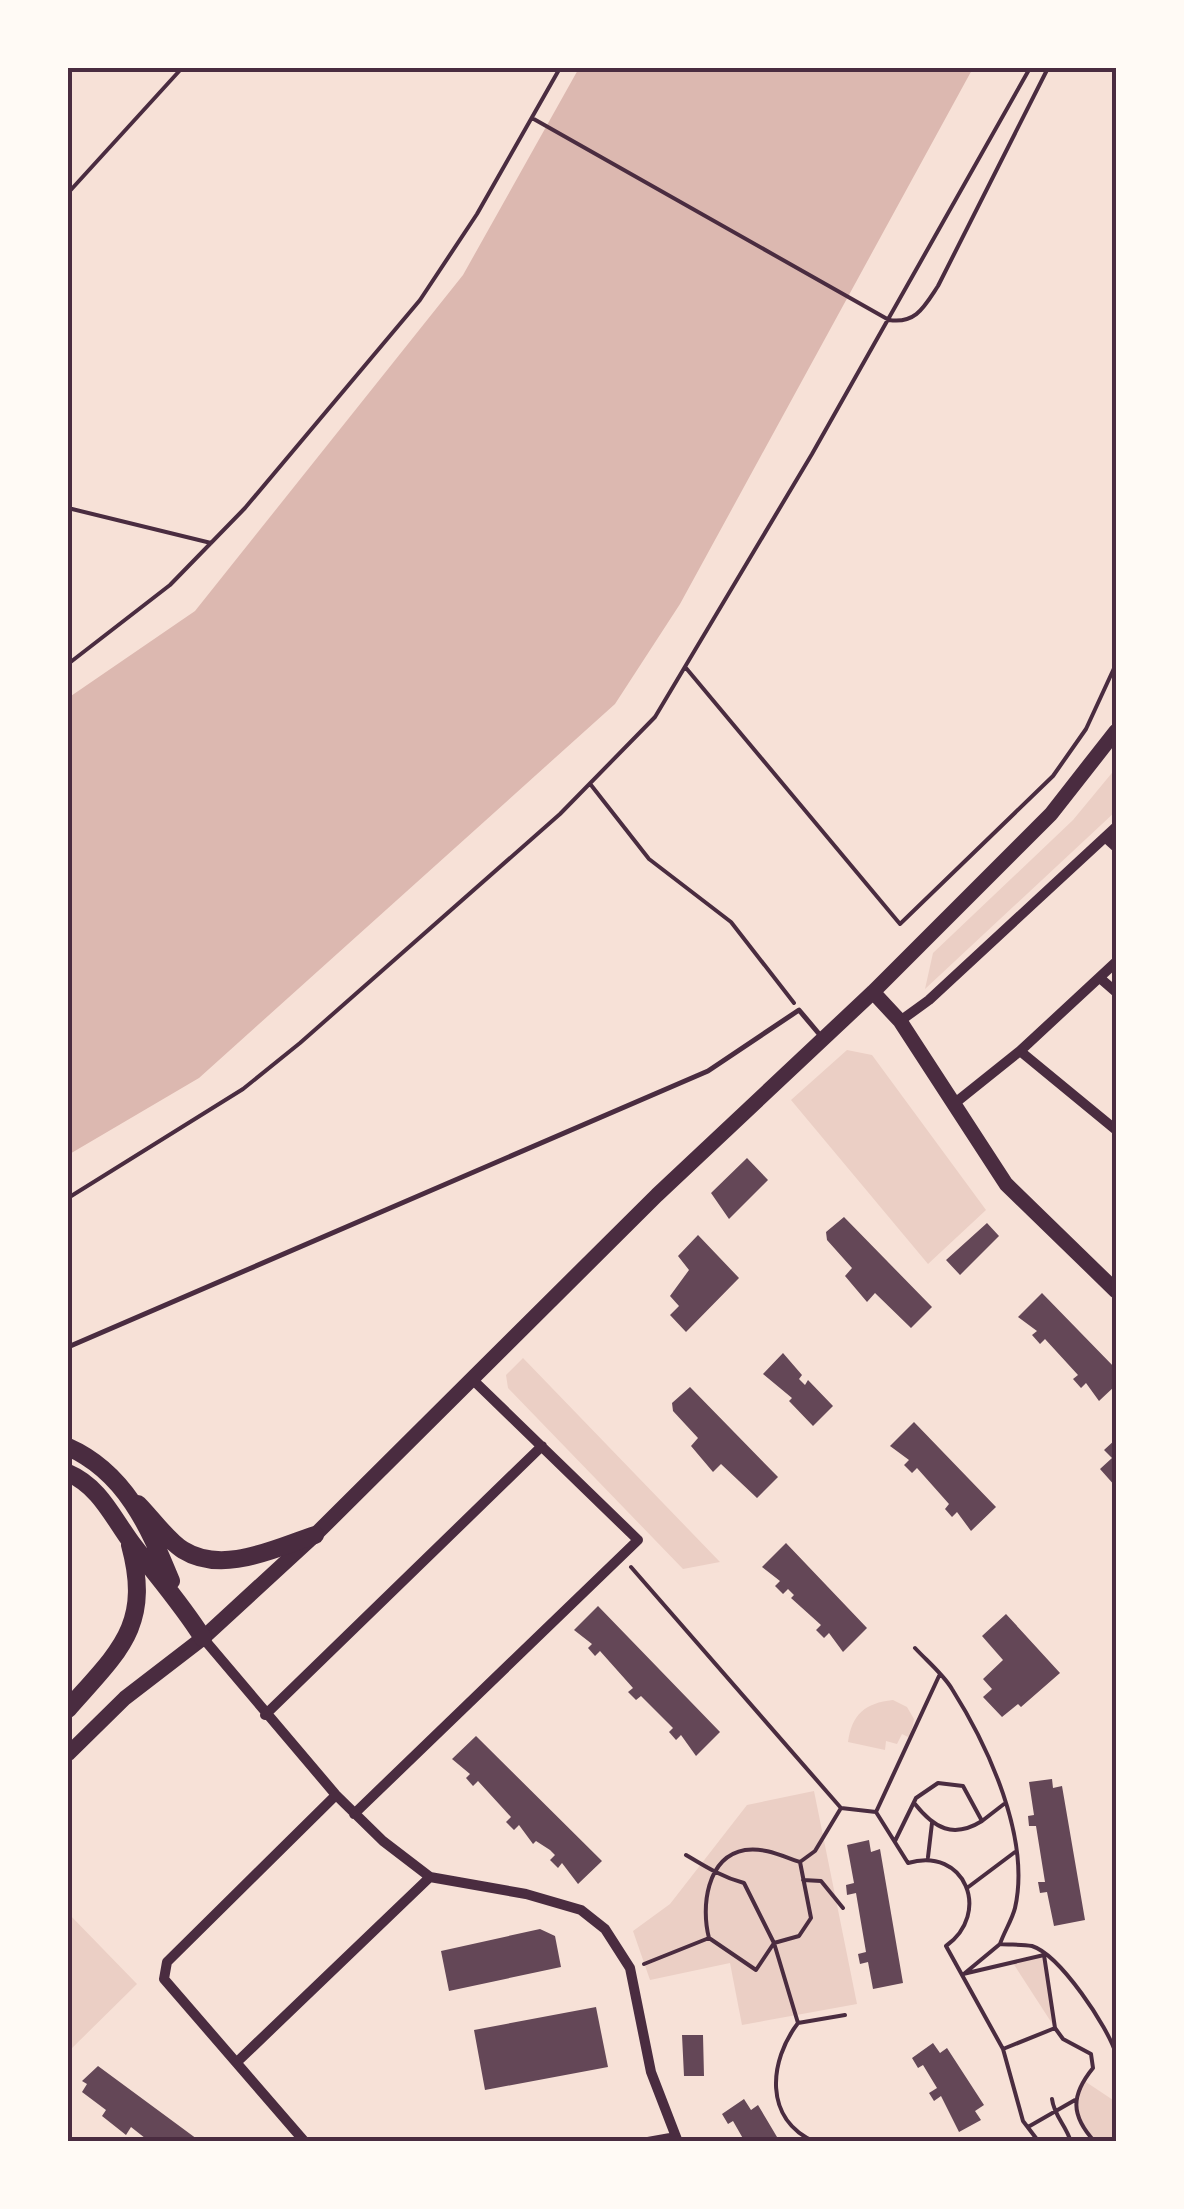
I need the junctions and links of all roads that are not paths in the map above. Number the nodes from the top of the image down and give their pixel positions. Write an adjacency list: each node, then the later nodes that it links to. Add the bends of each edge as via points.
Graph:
1 (1116, 731): 7 (main road, via 1050,814)
2 (1116, 827): 3 (street)
3 (1106, 837): 4 (street); 9 (street)
4 (1116, 848)
5 (1116, 962): 6 (street)
6 (1101, 978): 8 (street); 11 (street)
7 (873, 992): 9 (main road); 10 (main road)
8 (1116, 992)
9 (900, 1021): 12 (main road)
10 (822, 1037): 15 (lane, via 799,1010 708,1071); 16 (main road)
11 (1020, 1051): 12 (street); 13 (street)
12 (955, 1103): 14 (main road, via 1006,1184)
13 (1116, 1130)
14 (1116, 1290)
15 (68, 1347)
16 (472, 1378): 17 (street); 21 (main road)
17 (542, 1446): 26 (street); 29 (street, via 638,1540)
18 (68, 1447): 20 (highway)
19 (68, 1473): 22 (highway, via 115,1514)
20 (138, 1504): 21 (highway, via 181,1549 207,1560 249,1557); 23 (highway)
21 (315, 1535): 24 (main road)
22 (129, 1539): 23 (highway); 25 (highway, via 140,1602 104,1668)
23 (179, 1600): 24 (highway)
24 (203, 1638): 26 (street); 27 (main road, via 125,1698)
25 (68, 1708)
26 (265, 1715): 28 (street)
27 (68, 1754)
28 (336, 1795): 29 (street); 31 (street, via 167,1962 164,1979)
29 (354, 1814): 30 (street)
30 (430, 1877): 31 (street); 32 (street, via 581,1910 605,1929 630,1968 651,2072)
31 (237, 2062): 33 (street)
32 (677, 2139): 34 (street)
33 (306, 2142)
34 (648, 2142)

